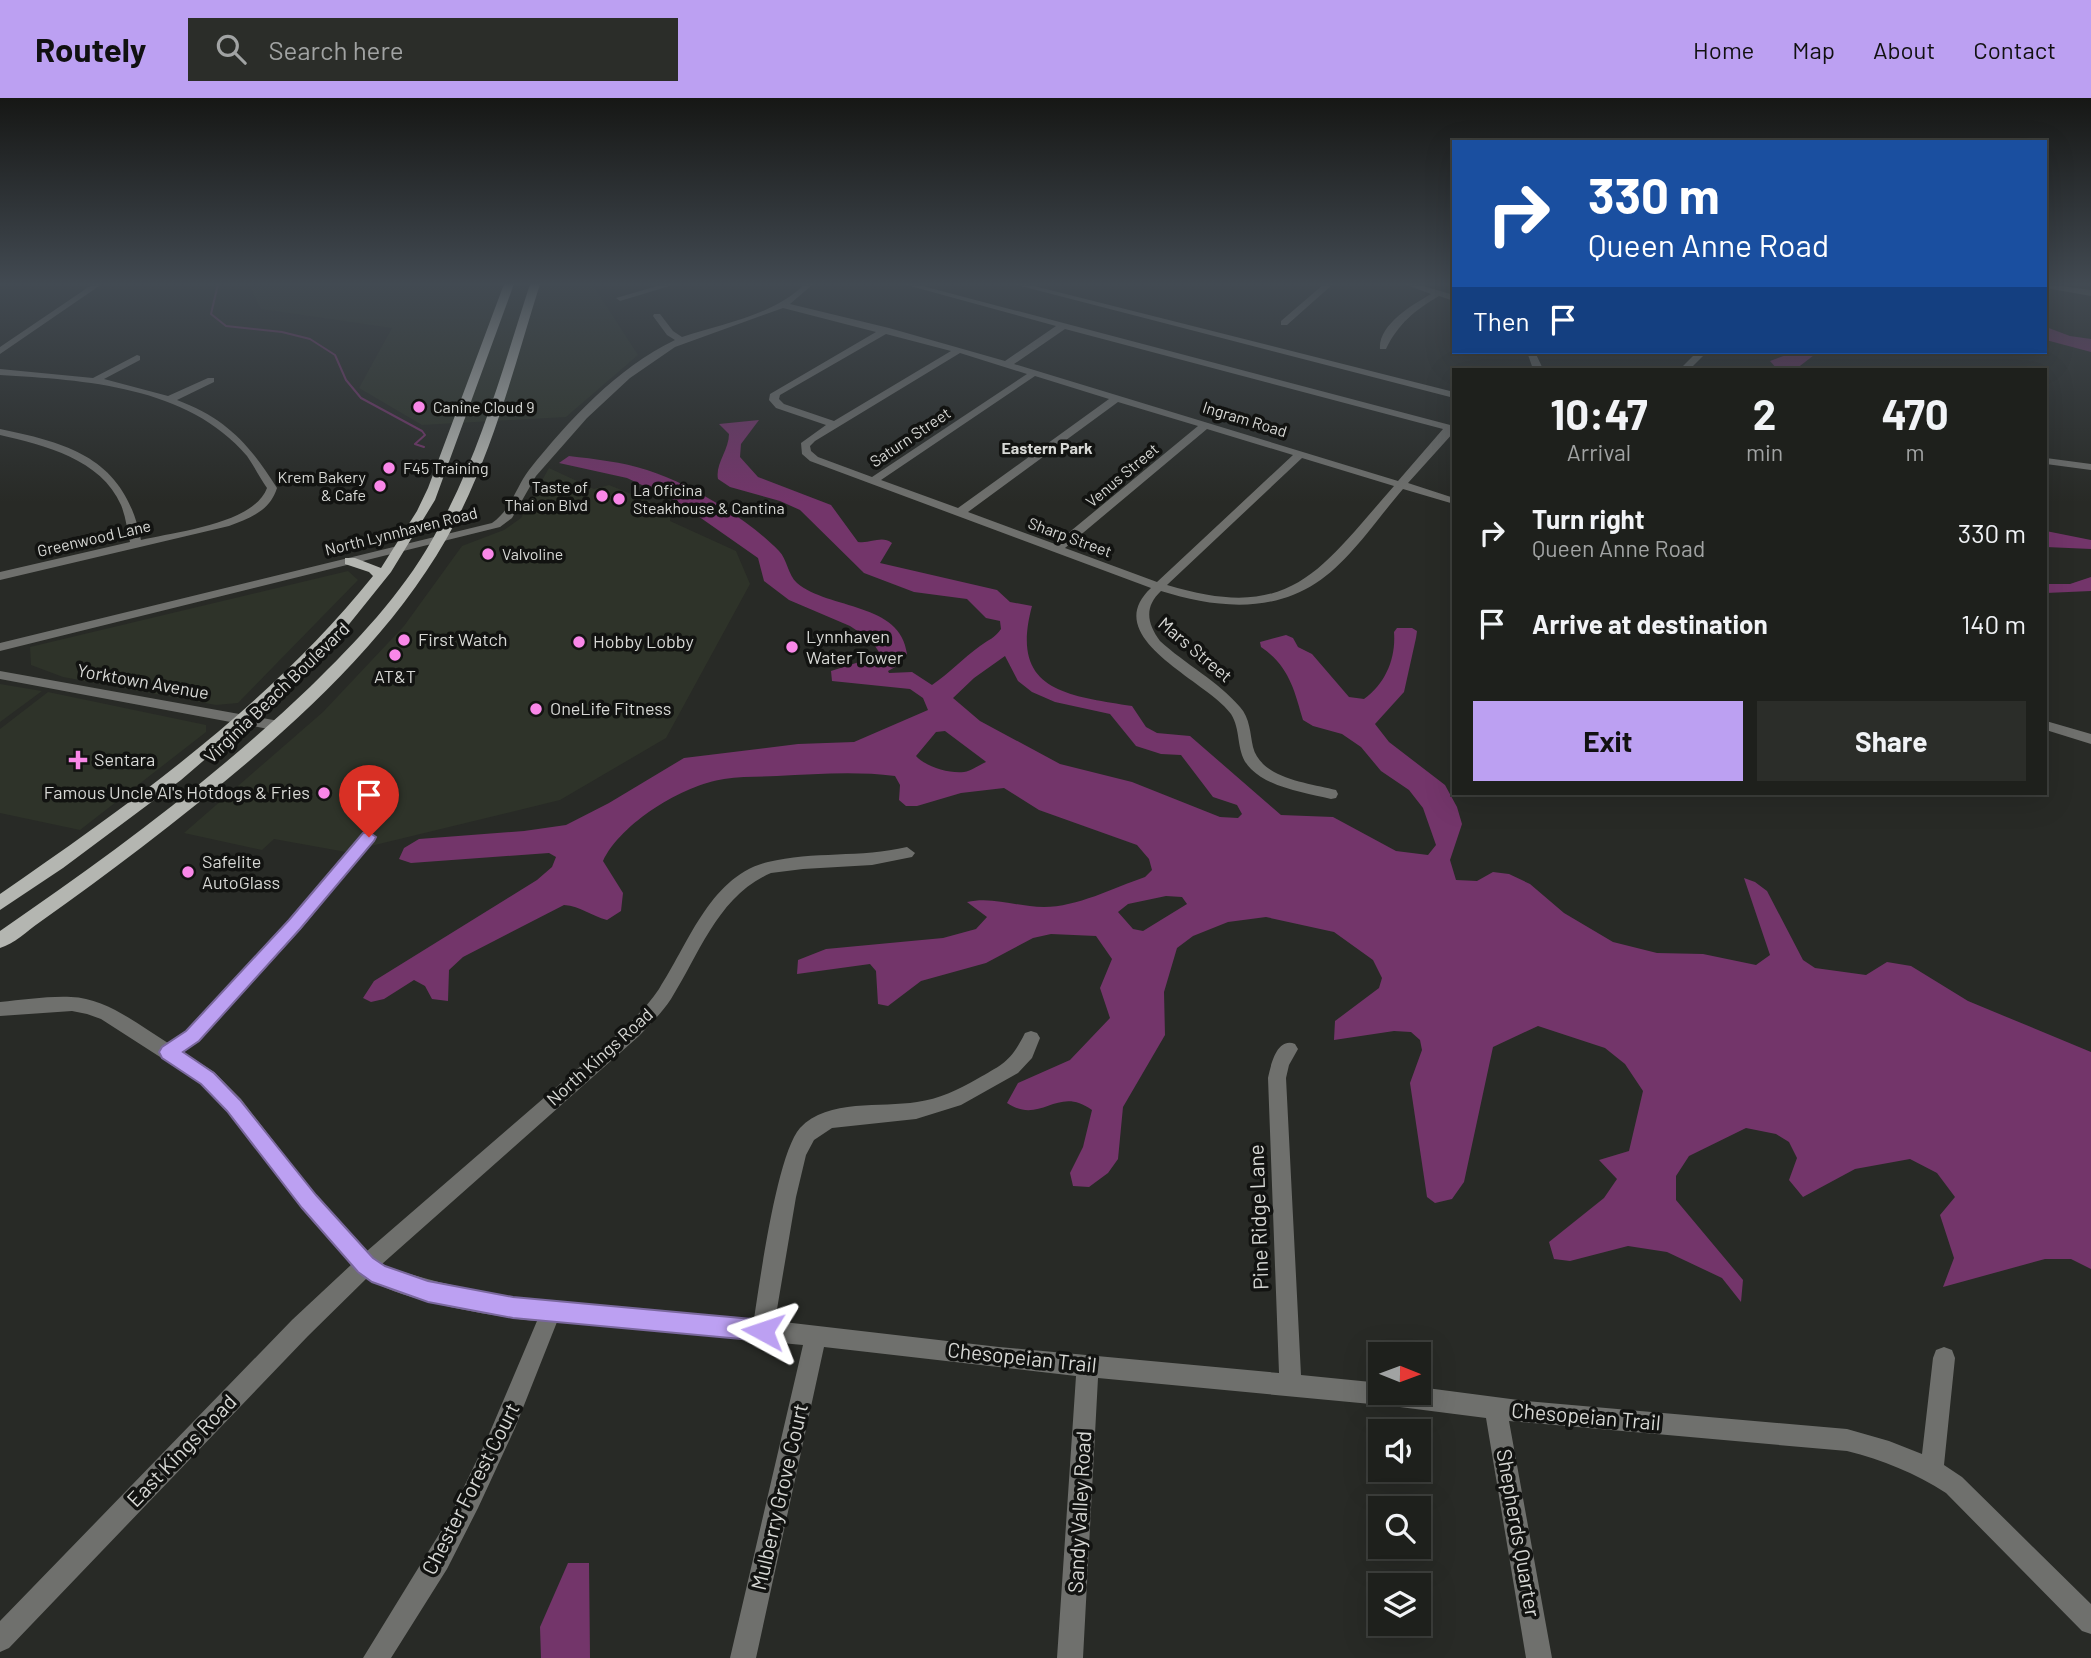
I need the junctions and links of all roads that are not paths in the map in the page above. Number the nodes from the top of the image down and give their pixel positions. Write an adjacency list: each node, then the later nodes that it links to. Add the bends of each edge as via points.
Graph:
1 (492, 357): 19 (main road, Virginia Beach Boulevard)
2 (502, 357): 19 (main road, Virginia Beach Boulevard)
3 (654, 357): 31 (street, North Lynnhaven Road, via 595,405 533,472 506,519)
4 (840, 357): 20 (street, via 775,394 774,400)
5 (948, 357): 20 (street, Sharp Street)
6 (982, 357): 11 (street, Ingram Road)
7 (1018, 357): 11 (street)
8 (1184, 357): 22 (street)
9 (1304, 357): 16 (street)
10 (137, 358): 15 (street)
11 (1007, 364): 13 (street, Ingram Road)
12 (0, 372): 15 (street)
13 (1034, 373): 17 (street, Ingram Road); 27 (street, Saturn Street)
14 (211, 380): 18 (street)
15 (94, 381): 18 (street)
16 (1452, 394)
17 (1117, 398): 21 (street, Ingram Road); 30 (street)
18 (168, 400): 32 (street, Greenwood Lane, via 208,418 241,442 260,463 272,488 267,500 250,513)
19 (481, 403): 31 (main road, Virginia Beach Boulevard, via 469,481); 34 (main road, Virginia Beach Boulevard)
20 (835, 425): 27 (street, Sharp Street, via 808,442 806,452)
21 (1205, 425): 24 (street, Ingram Road); 33 (street, Venus Street)
22 (1452, 428): 28 (street, Sharp Street)
23 (0, 432): 32 (street, via 64,450 102,473 125,502)
24 (1300, 454): 28 (street, Ingram Road); 38 (street, Mars Street)
25 (2047, 461): 26 (street)
26 (2091, 467)
27 (873, 481): 30 (street, Sharp Street)
28 (1402, 485): 29 (street, Ingram Road); 38 (street, Sharp Street, via 1321,575 1294,593 1265,600 1227,601)
29 (1452, 500)
30 (959, 513): 33 (street, Sharp Street)
31 (439, 540): 34 (street, North Lynnhaven Road); 43 (main road, Virginia Beach Boulevard, via 366,638)
32 (136, 544): 36 (street, Greenwood Lane)
33 (1057, 548): 38 (street, Sharp Street)
34 (400, 549): 35 (street, North Lynnhaven Road); 37 (main road, Virginia Beach Boulevard)
35 (350, 561): 37 (main road, via 374,569); 39 (street, North Lynnhaven Road)
36 (0, 576)
37 (380, 576): 41 (main road, Virginia Beach Boulevard, via 318,648)
38 (1160, 587): 45 (street, Mars Street, via 1140,612 1148,637 1229,702 1242,721 1256,766)
39 (0, 648)
40 (0, 675): 41 (street, Yorktown Avenue)
41 (243, 720): 43 (street, Yorktown Avenue); 48 (main road, Virginia Beach Boulevard, via 130,812)
42 (2047, 725): 44 (street)
43 (279, 726): 49 (main road, Virginia Beach Boulevard, via 148,835)
44 (2091, 738)
45 (1331, 794)
46 (369, 837): 53 (street, via 192,1036)
47 (907, 853): 54 (street, North Kings Road, via 872,861 793,864 746,878 713,914 652,1011 591,1058)
48 (0, 903)
49 (0, 941)
50 (0, 1009): 53 (street, Chesopeian Trail, via 89,1007)
51 (1031, 1038): 56 (street, via 1014,1067 950,1101 927,1109 841,1117 809,1131 798,1152 779,1225)
52 (1289, 1049): 60 (street, Pine Ridge Lane, via 1276,1078)
53 (168, 1052): 54 (street, Chesopeian Trail, via 208,1078 234,1105 309,1202)
54 (366, 1265): 55 (street, Chesopeian Trail, via 428,1291); 64 (street, East Kings Road)
55 (551, 1312): 56 (street, Chesopeian Trail); 65 (street, Chester Forest Court, via 461,1518)
56 (763, 1331): 57 (street, Chesopeian Trail)
57 (816, 1335): 59 (street, Chesopeian Trail); 66 (street, Mulberry Grove Court)
58 (1944, 1358): 62 (street)
59 (1088, 1366): 60 (street, Chesopeian Trail); 67 (street, Sandy Valley Road)
60 (1290, 1385): 61 (street, Chesopeian Trail)
61 (1496, 1409): 62 (street, Chesopeian Trail, via 1847,1440 1886,1450); 68 (street, Shepherds Quarter)
62 (1932, 1470): 63 (street, Chesopeian Trail, via 1954,1485)
63 (2091, 1622)
64 (0, 1639)
65 (376, 1658)
66 (743, 1658)
67 (1070, 1658)
68 (1539, 1658)

